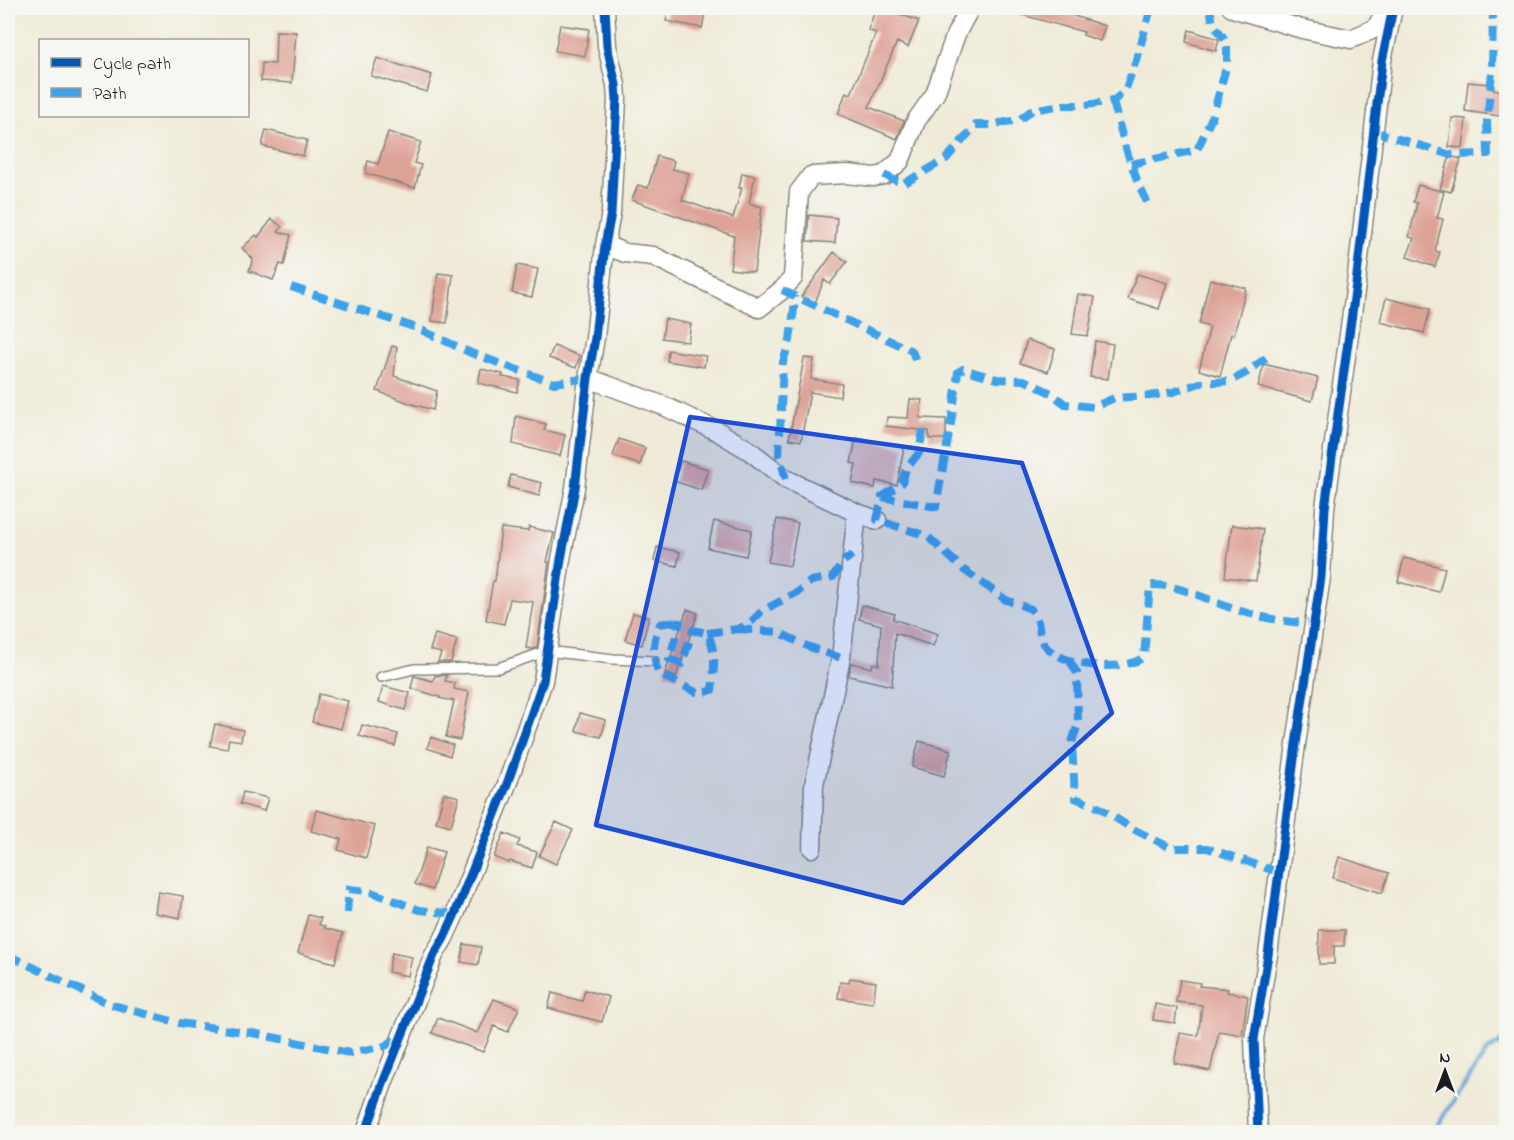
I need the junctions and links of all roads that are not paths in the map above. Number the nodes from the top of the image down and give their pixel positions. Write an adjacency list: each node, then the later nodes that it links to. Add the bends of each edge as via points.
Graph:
1 (605, 8): 6 (street, via 617,109 611,213)
2 (970, 8): 6 (street, via 956,34 935,94 916,121 900,161 884,175 874,177 811,176 799,192 793,278 759,308 653,256 625,253)
3 (1232, 8): 4 (street, via 1351,39 1376,28)
4 (1388, 8)
5 (1393, 8): 15 (street, via 1382,61 1326,496 1321,577 1254,1039)
6 (605, 245): 7 (street)
7 (588, 378): 8 (street, via 717,431 786,479); 10 (street, via 575,488)
8 (857, 513): 9 (street); 13 (street, via 841,658 814,785)
9 (877, 520)
10 (546, 651): 11 (lane); 12 (lane, via 498,668 414,669); 14 (street, via 543,681 507,784 455,914 434,955)
11 (654, 661)
12 (381, 677)
13 (812, 848)
14 (366, 1132)
15 (1257, 1132)

